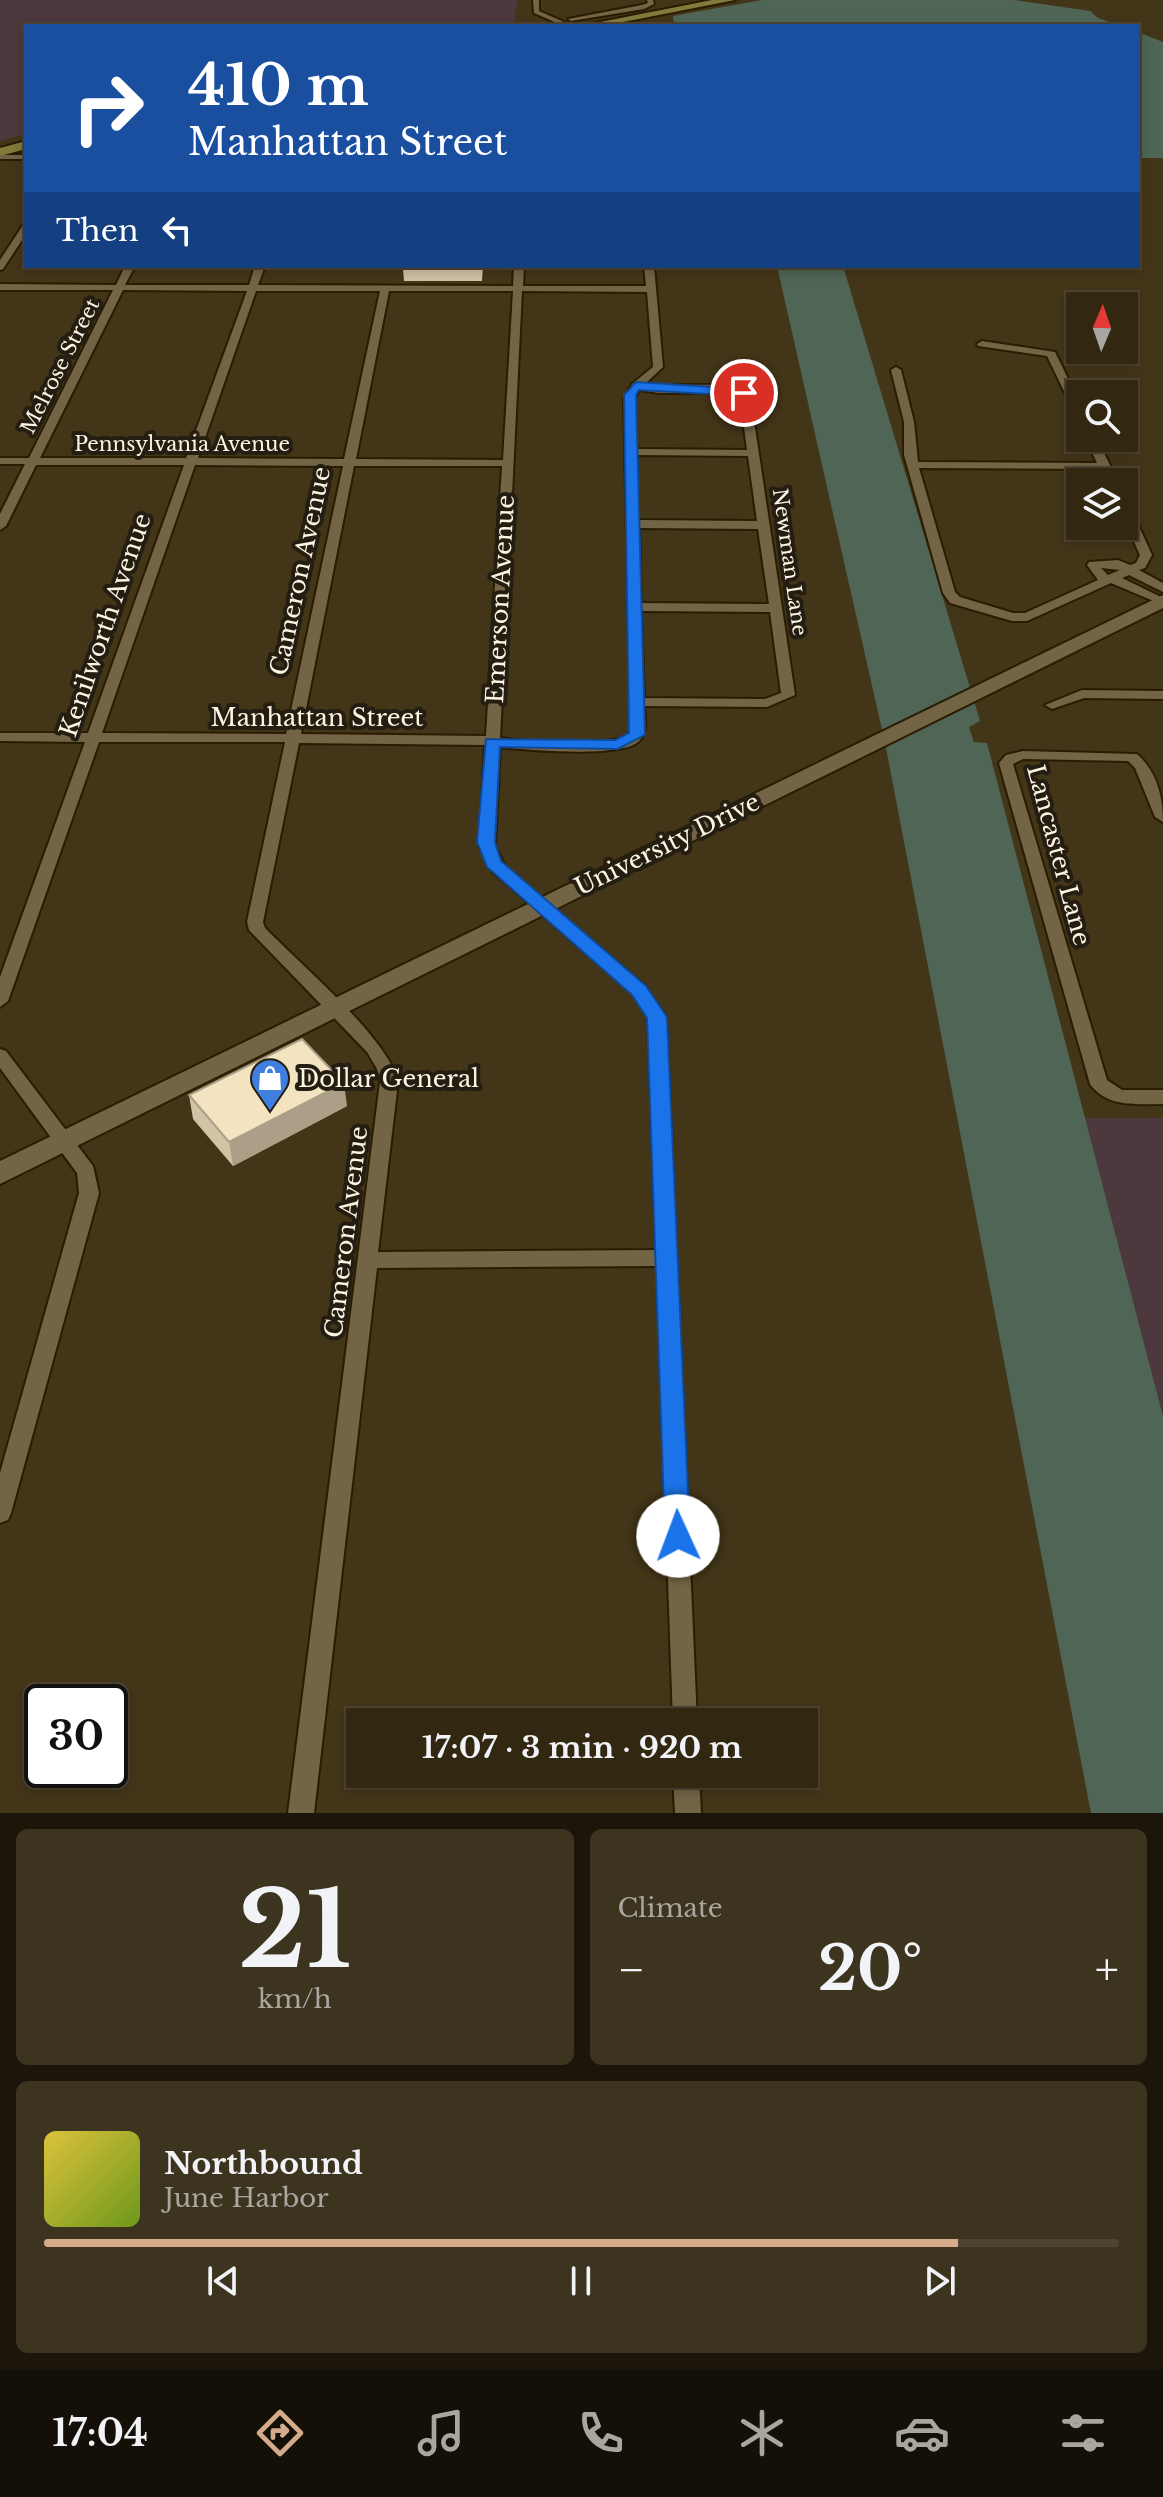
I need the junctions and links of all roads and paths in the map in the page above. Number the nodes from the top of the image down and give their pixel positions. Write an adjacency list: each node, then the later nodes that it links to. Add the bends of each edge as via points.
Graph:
1 (536, 0): 4 (street, via 535,10)
2 (650, 0): 4 (street, via 644,7)
3 (730, 0): 5 (main road)
4 (571, 23)
5 (598, 24)
6 (24, 146): 7 (main road)
7 (0, 155): 8 (street)
8 (24, 157)
9 (24, 230): 10 (street)
10 (0, 267)
11 (129, 268): 16 (street, Melrose Street)
12 (259, 268): 17 (street, Kenilworth Avenue)
13 (519, 268): 19 (street, Emerson Avenue)
14 (649, 268): 20 (street)
15 (0, 287): 16 (street)
16 (119, 288): 17 (street); 29 (street, Melrose Street)
17 (252, 288): 18 (street); 30 (street, Kenilworth Avenue)
18 (385, 288): 19 (street); 31 (street, Cameron Avenue)
19 (517, 289): 20 (street); 32 (street, Emerson Avenue)
20 (651, 289): 24 (street, via 658,367)
21 (982, 344): 23 (street, via 1051,354)
22 (896, 370): 33 (street)
23 (1066, 385)
24 (636, 386): 25 (street, via 629,399); 27 (street, Newman Lane, via 743,392)
25 (631, 452): 27 (street); 35 (street)
26 (1098, 452): 34 (street)
27 (754, 453): 36 (street, Newman Lane)
28 (0, 461): 29 (street, Pennsylvania Avenue)
29 (32, 461): 30 (street, Pennsylvania Avenue); 37 (street, Melrose Street)
30 (190, 462): 31 (street, Pennsylvania Avenue); 48 (street, Kenilworth Avenue)
31 (349, 462): 32 (street, Pennsylvania Avenue); 49 (street, Cameron Avenue)
32 (508, 463): 50 (street, Emerson Avenue)
33 (913, 465): 34 (street); 40 (street, via 955,600 1025,617)
34 (1105, 466)
35 (633, 524): 36 (street); 42 (street)
36 (764, 525): 43 (street, Newman Lane)
37 (0, 526)
38 (1138, 537): 39 (street, via 1147,557)
39 (1129, 570): 40 (street); 40 (street, via 1112,563 1093,565 1096,575); 41 (street)
40 (1110, 579): 41 (street)
41 (1162, 597): 52 (main road, University Drive)
42 (635, 607): 43 (street); 45 (street)
43 (776, 608): 45 (street, Newman Lane, via 788,695 767,703)
44 (1163, 695): 46 (street, via 1082,694)
45 (637, 702): 50 (street, Manhattan Street, via 638,730 632,740 612,745)
46 (1052, 705)
47 (0, 737): 48 (street, Manhattan Street)
48 (93, 738): 49 (street, Manhattan Street); 53 (street, Kenilworth Avenue)
49 (292, 738): 50 (street, Manhattan Street); 54 (street, Cameron Avenue, via 255,926)
50 (492, 742): 52 (street, Emerson Avenue, via 488,851 500,871)
51 (1163, 817): 56 (street, Lancaster Lane, via 1142,766 1132,757 1023,755 1006,763 1099,1084 1119,1097)
52 (541, 906): 54 (main road, University Drive); 59 (street, Emerson Avenue, via 639,990 655,1012)
53 (0, 1001)
54 (334, 1009): 57 (main road, University Drive); 60 (street, Cameron Avenue, via 377,1053 389,1082)
55 (0, 1055): 57 (street)
56 (1163, 1097)
57 (64, 1142): 58 (main road, University Drive); 61 (street, via 86,1171 88,1201)
58 (0, 1173)
59 (667, 1258): 60 (street); 63 (street, Emerson Avenue)
60 (369, 1260): 65 (street, Cameron Avenue)
61 (7, 1463): 62 (street)
62 (0, 1513)
63 (684, 1708)
64 (687, 1788): 66 (street)
65 (301, 1813)
66 (688, 1813)

